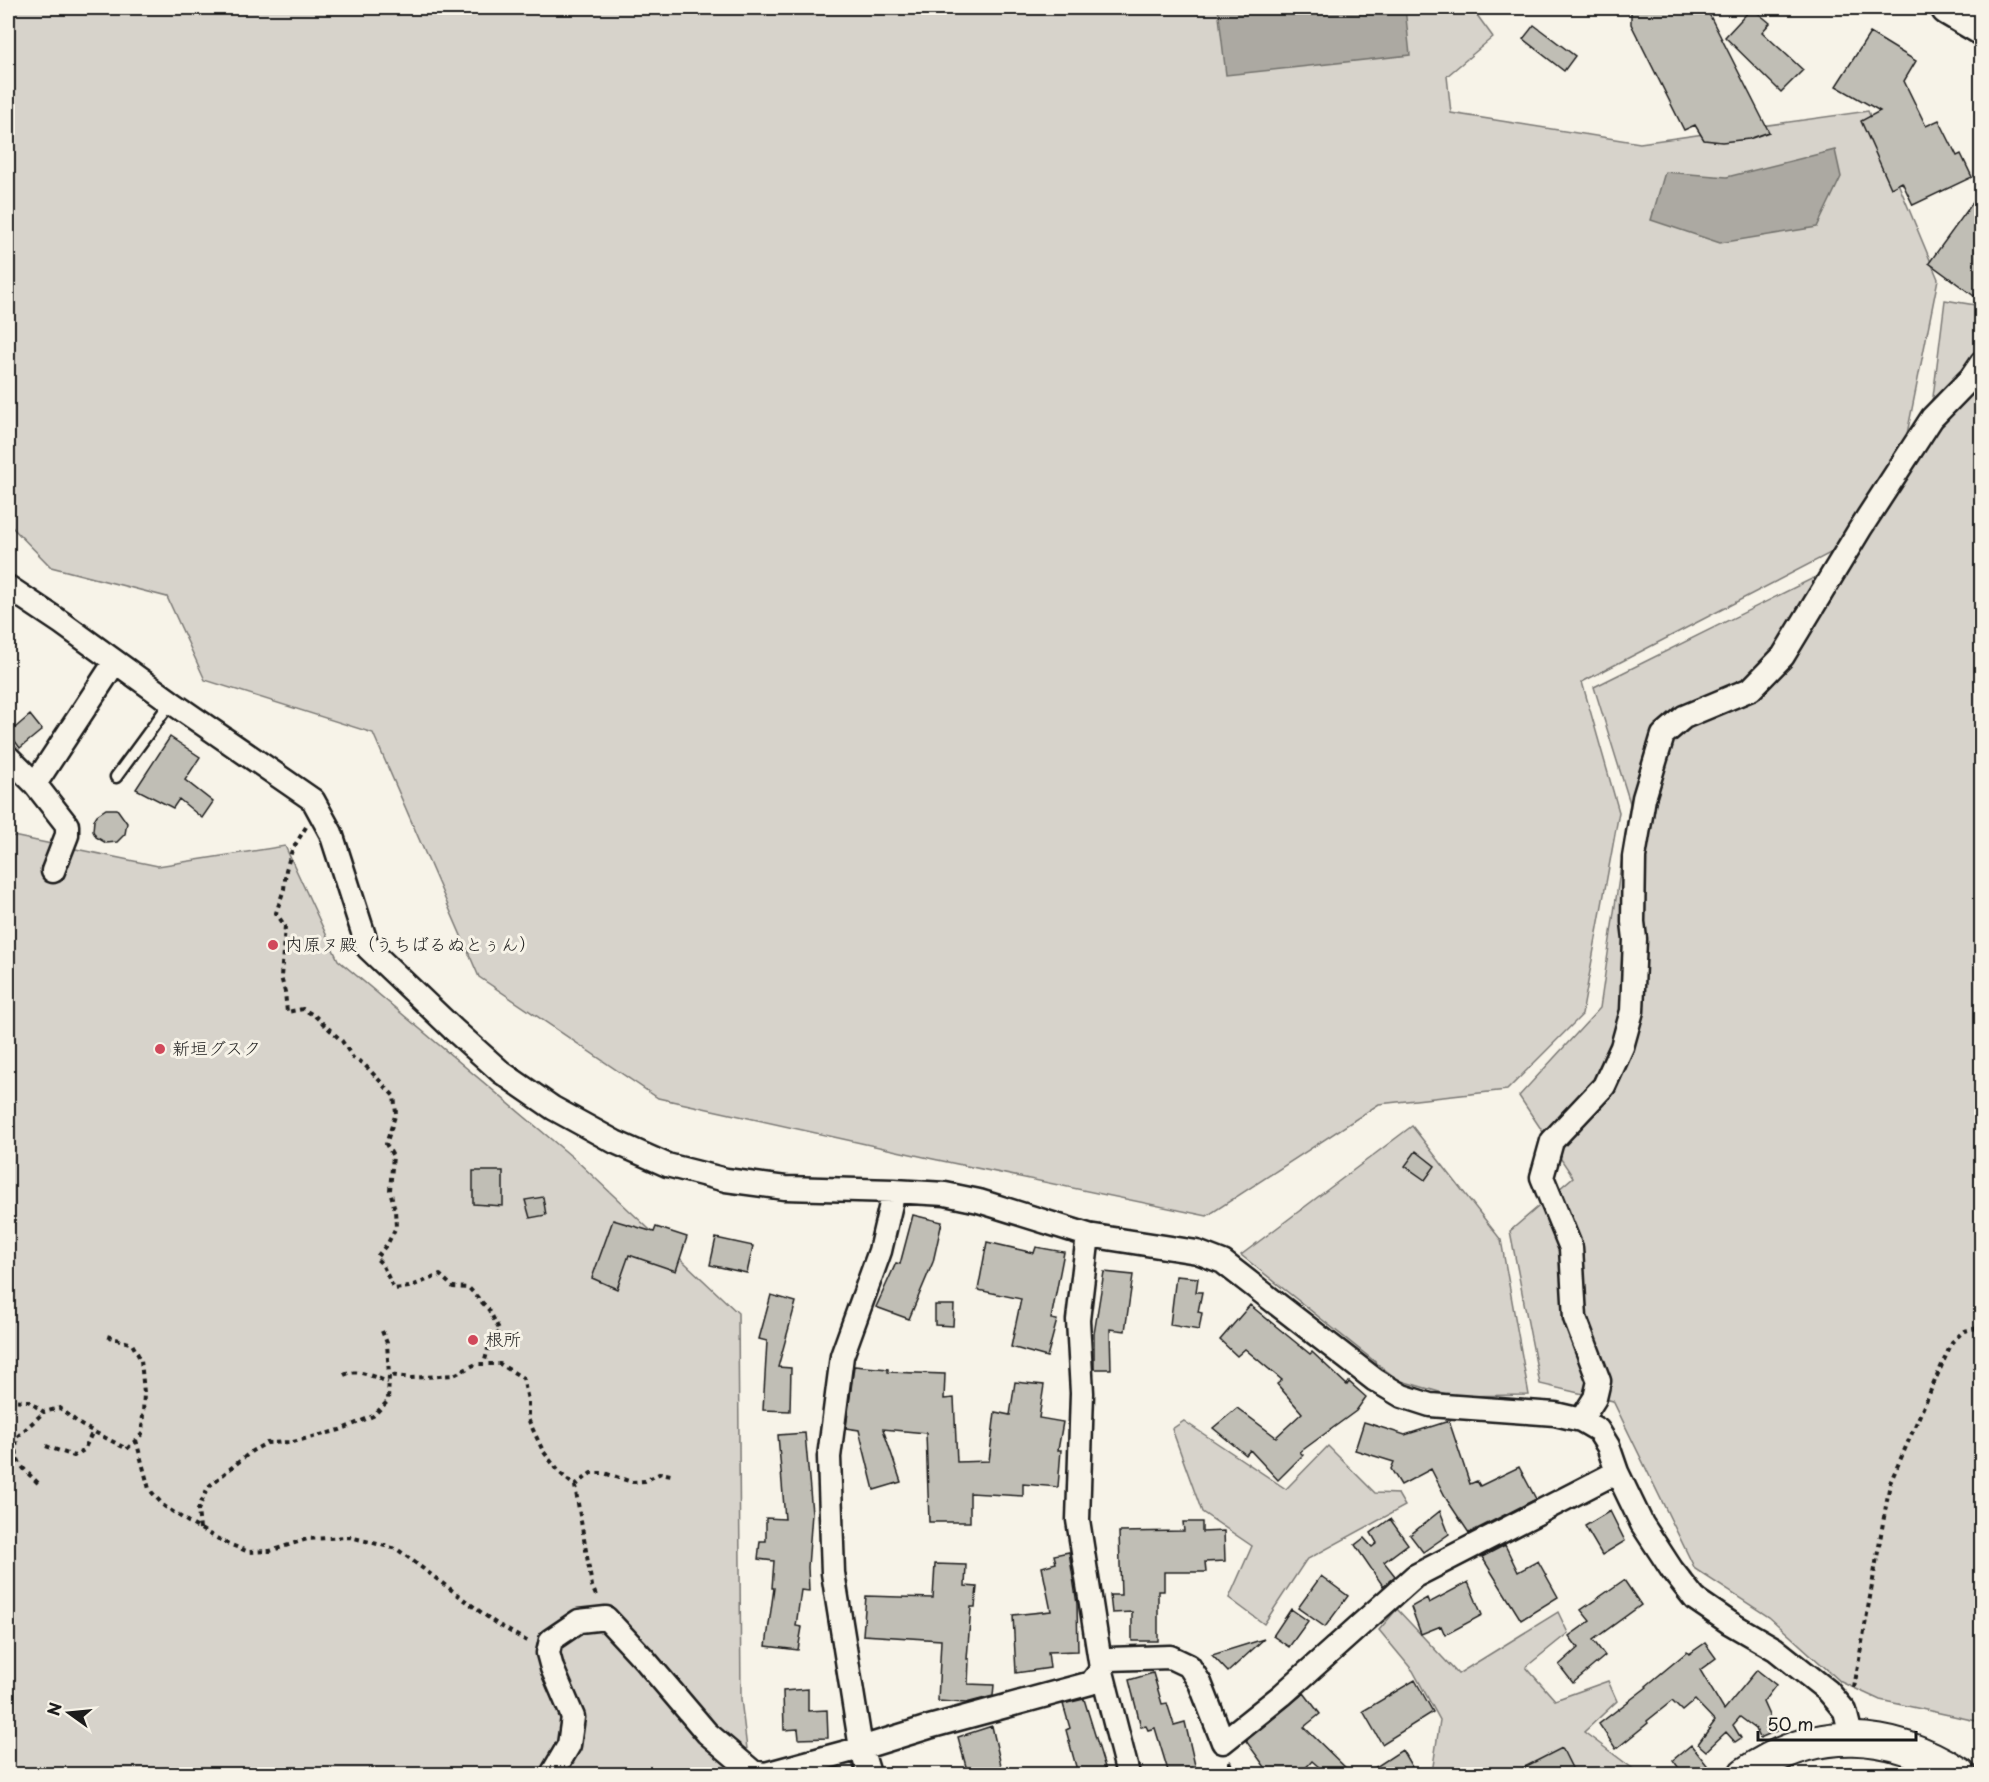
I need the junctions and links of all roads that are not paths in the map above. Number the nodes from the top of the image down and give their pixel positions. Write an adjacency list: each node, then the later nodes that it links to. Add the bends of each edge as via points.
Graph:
1 (1948, 8): 2 (highway)
2 (1982, 28)
3 (1982, 362): 13 (street, via 1932,418 1783,656 1751,689 1684,717 1663,735 1644,798 1634,856 1632,1011 1622,1047 1604,1086 1552,1141 1542,1177 1571,1248 1575,1318 1599,1382 1595,1398)
4 (8, 587): 5 (street)
5 (116, 662): 6 (street); 9 (street)
6 (171, 702): 8 (lane); 11 (street, via 313,800 331,833 368,948 501,1072 553,1108 667,1165 726,1180 784,1188)
7 (8, 757): 9 (street)
8 (116, 777)
9 (35, 784): 10 (street, via 67,825)
10 (53, 871)
11 (894, 1191): 12 (street, via 979,1201); 17 (street, via 880,1251 842,1356 829,1457 833,1573)
12 (1088, 1235): 13 (street, via 1197,1252 1223,1262 1375,1380 1402,1396 1430,1405 1555,1414); 15 (street, via 1078,1320 1082,1393 1078,1520)
13 (1581, 1420): 14 (street, via 1598,1430)
14 (1617, 1472): 15 (street, via 1415,1576 1282,1695 1223,1742 1200,1683 1189,1666 1170,1657 1109,1659); 16 (street, via 1642,1524 1695,1599 1775,1649 1828,1691)
15 (1101, 1668): 17 (street, via 1091,1683); 20 (street)
16 (1849, 1725): 21 (main road, via 1825,1740 1764,1761); 22 (main road, via 1869,1739 1900,1745)
17 (861, 1748): 18 (street, via 765,1774 753,1772 707,1733 606,1618 579,1621 551,1640 548,1653 552,1668 573,1717 569,1745); 19 (street)
18 (552, 1774)
19 (869, 1774)
20 (1128, 1774)
21 (1745, 1774)
22 (1960, 1774)

